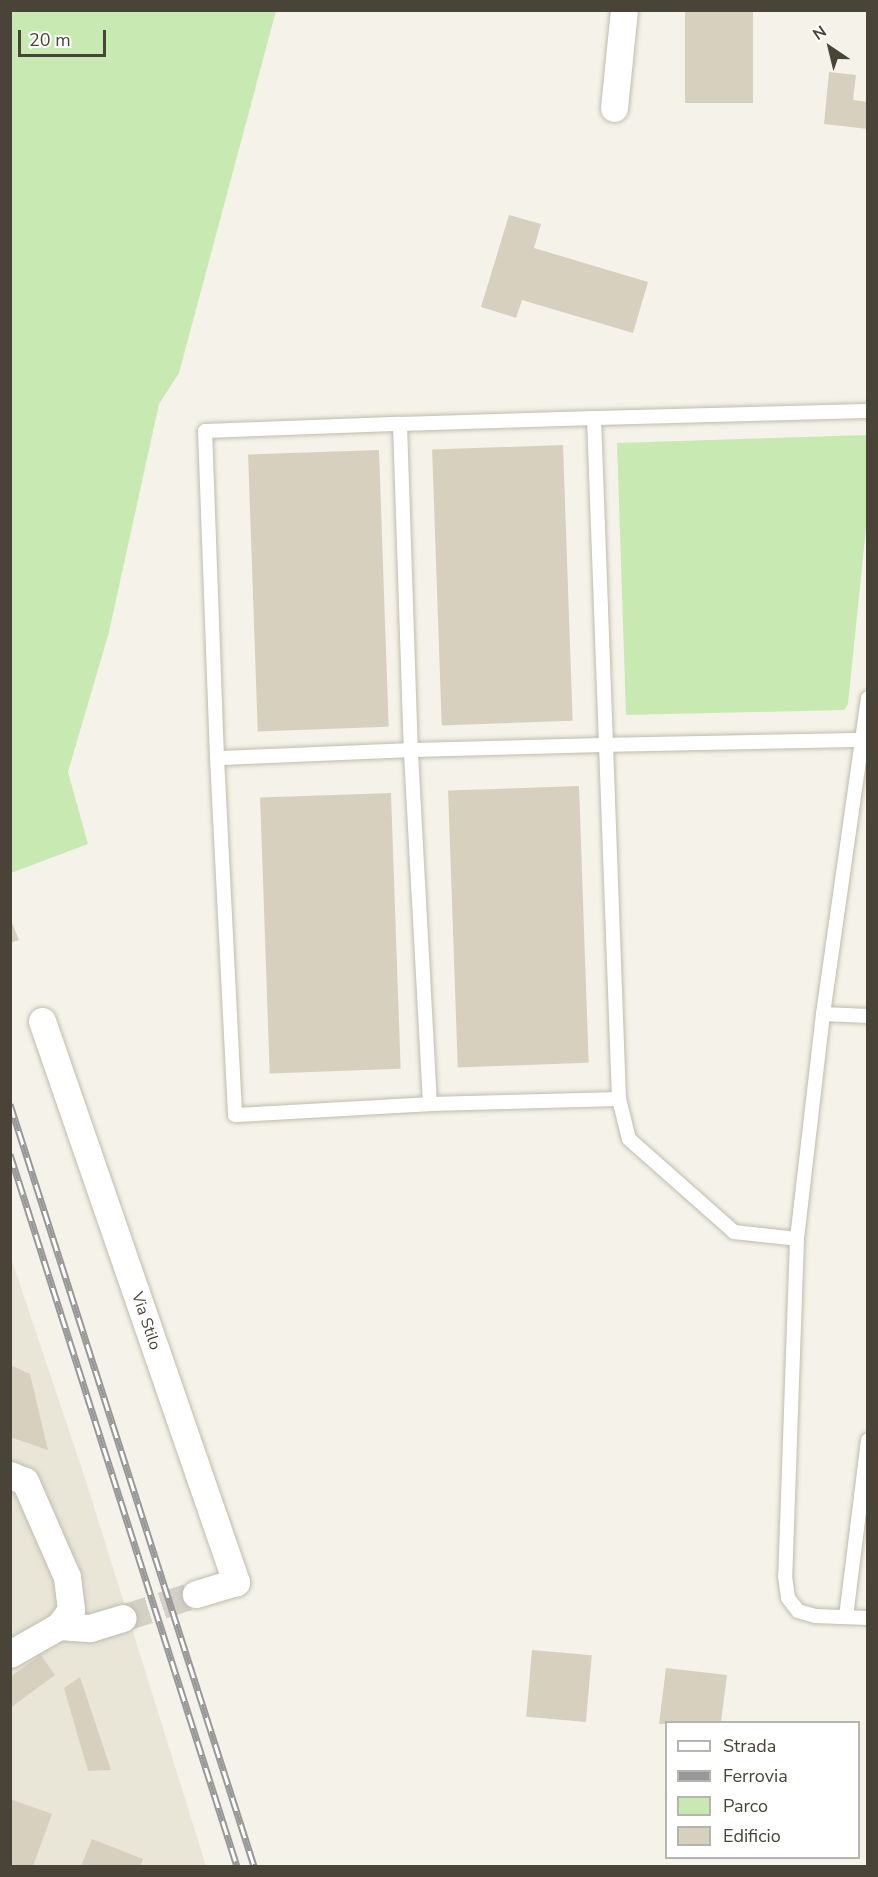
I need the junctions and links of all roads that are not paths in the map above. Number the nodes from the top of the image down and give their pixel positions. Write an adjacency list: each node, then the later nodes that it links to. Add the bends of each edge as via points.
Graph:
1 (624, 10): 2 (street)
2 (614, 108)
3 (867, 411): 4 (lane)
4 (594, 418): 5 (lane); 8 (lane)
5 (400, 424): 9 (lane); 10 (lane, via 205,432)
6 (867, 698): 7 (lane)
7 (862, 740): 8 (lane); 11 (lane)
8 (606, 745): 9 (lane); 14 (lane)
9 (411, 750): 10 (lane); 15 (lane)
10 (217, 758): 15 (lane, via 236,1115)
11 (823, 1014): 12 (lane); 16 (lane)
12 (867, 1016)
13 (42, 1021): 19 (street, Via Stilo, via 236,1582)
14 (619, 1099): 15 (lane); 16 (lane, via 628,1139 734,1232)
15 (430, 1104)
16 (797, 1239): 20 (lane, via 786,1588 798,1611)
17 (867, 1440): 20 (lane)
18 (10, 1475): 23 (street, via 25,1481 67,1577 71,1610)
19 (195, 1594)
20 (846, 1617): 22 (lane)
21 (123, 1618): 23 (street, via 90,1628)
22 (867, 1618)
23 (59, 1626): 24 (street)
24 (10, 1654)

